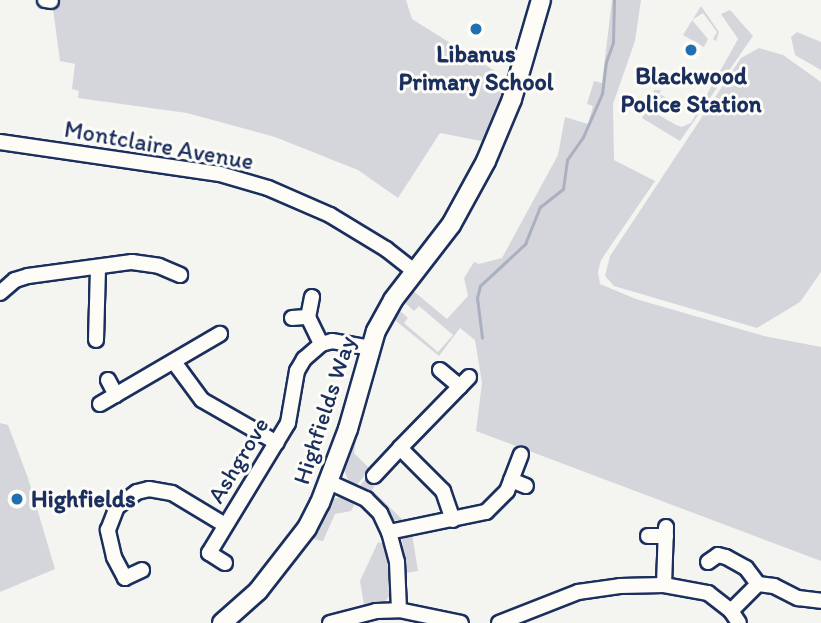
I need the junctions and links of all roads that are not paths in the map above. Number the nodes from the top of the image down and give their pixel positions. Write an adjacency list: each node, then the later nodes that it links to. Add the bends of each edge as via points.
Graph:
1 (45, 0): 3 (street)
2 (541, 0): 6 (main road, Highfields Way, via 512,99 491,151 451,225)
3 (51, 1)
4 (0, 142): 6 (street, Montclaire Avenue, via 220,174 268,188 340,221)
5 (98, 268): 7 (street, via 147,264); 8 (street, via 28,276); 13 (street)
6 (414, 271): 15 (main road, Highfields Way, via 384,315)
7 (180, 275)
8 (0, 293)
9 (312, 297): 10 (street)
10 (308, 317): 11 (street); 14 (street)
11 (292, 318)
12 (220, 334): 16 (street, via 210,347)
13 (96, 340)
14 (321, 344): 15 (street, via 342,341); 21 (street, Ashgrove, via 300,365 293,406)
15 (370, 348): 26 (main road, Highfields Way)
16 (174, 362): 19 (street); 21 (street, via 202,400)
17 (440, 370): 22 (street, via 464,382)
18 (108, 380): 19 (street)
19 (117, 395): 20 (street)
20 (100, 404)
21 (277, 443): 29 (street, Ashgrove)
22 (400, 448): 24 (street); 28 (street, via 443,491)
23 (521, 455): 25 (street)
24 (374, 476)
25 (511, 480): 27 (street); 28 (street, via 507,491 486,512)
26 (329, 482): 30 (street, via 366,499 380,513); 40 (main road, Highfields Way, via 307,528 258,590)
27 (526, 486)
28 (453, 520): 30 (street)
29 (225, 525): 33 (street, Ashgrove, via 209,553); 34 (street, via 172,493 137,492 117,507 108,530 126,584)
30 (389, 533): 38 (street, via 397,562)
31 (648, 536): 36 (street, via 666,531)
32 (713, 553): 35 (street, via 746,568)
33 (225, 563)
34 (142, 570)
35 (758, 584): 37 (street); 39 (street)
36 (664, 585): 39 (street, via 708,593); 43 (street, via 578,592)
37 (821, 601)
38 (399, 610): 41 (street); 42 (street)
39 (735, 617)
40 (222, 623)
41 (330, 623)
42 (453, 623)
43 (499, 623)

